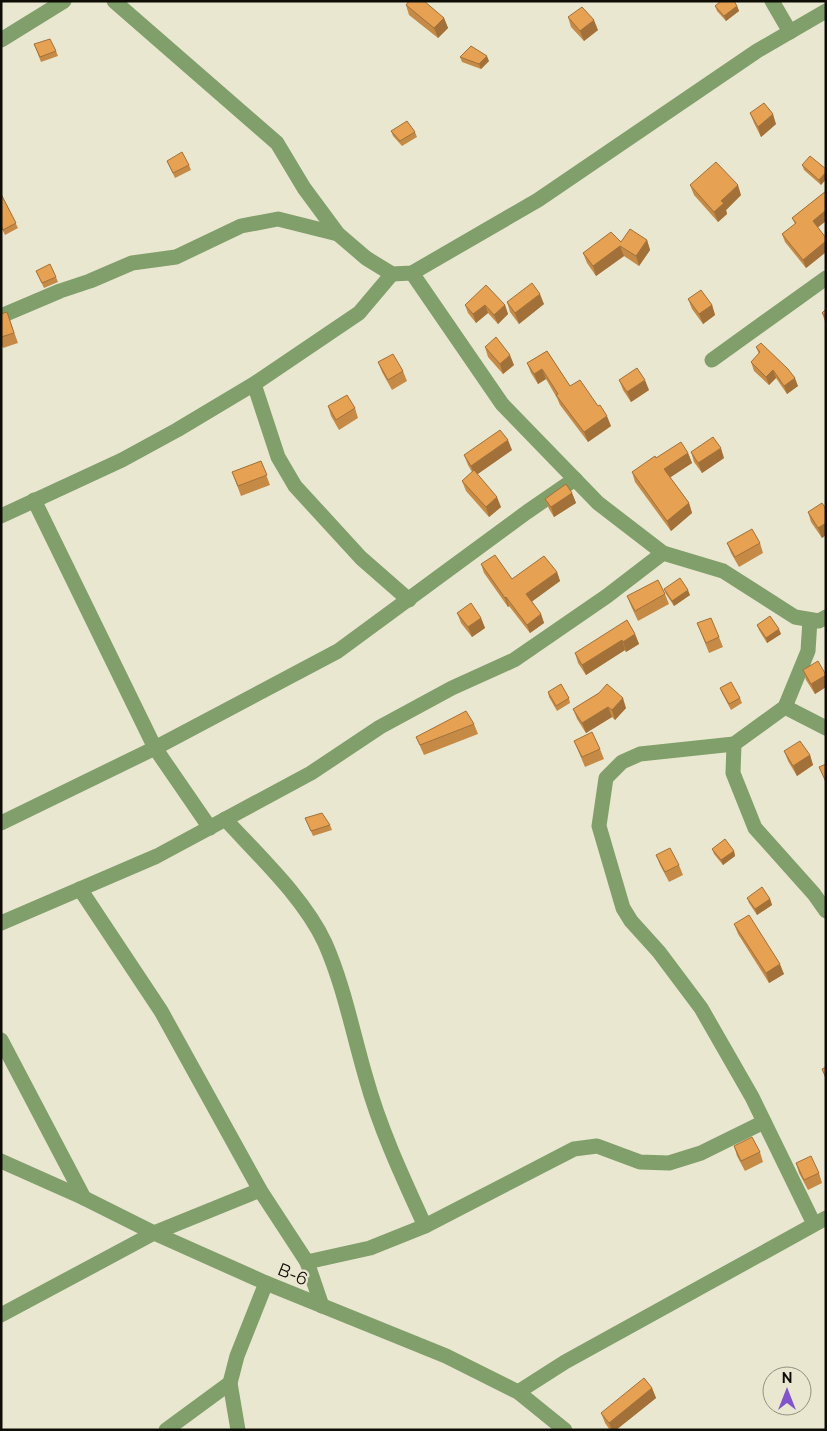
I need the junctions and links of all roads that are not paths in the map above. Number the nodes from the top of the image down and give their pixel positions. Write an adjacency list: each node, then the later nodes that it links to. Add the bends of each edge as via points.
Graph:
1 (64, 1): 6 (street)
2 (114, 1): 7 (street, via 277,144)
3 (772, 1): 5 (street)
4 (826, 11): 5 (street)
5 (790, 32): 9 (street, via 538,200)
6 (1, 40)
7 (338, 234): 8 (street, via 366,258); 11 (street, via 278,219 241,226 176,257 132,263)
8 (392, 274): 9 (street); 13 (street, via 359,313)
9 (412, 274): 14 (street, via 502,404)
10 (826, 278): 12 (street)
11 (1, 316)
12 (712, 360)
13 (254, 384): 15 (street, via 122,460); 18 (street, via 278,457 295,486 361,558)
14 (575, 479): 17 (street, via 598,503); 18 (street)
15 (34, 500): 16 (street); 24 (street)
16 (1, 516)
17 (663, 553): 20 (street, via 723,571 795,617); 25 (street, via 514,660 452,688 380,727 311,773)
18 (409, 600): 24 (street, via 338,651)
19 (826, 617): 20 (street, via 819,621)
20 (810, 620): 21 (street, via 808,651)
21 (785, 707): 22 (street); 23 (street)
22 (826, 728)
23 (734, 744): 29 (street, via 733,774 755,828); 32 (street, via 640,754 622,762 606,778 599,826 623,908 701,1008)
24 (155, 748): 26 (street); 27 (street)
25 (225, 819): 27 (street); 37 (street, via 300,903 325,943 350,1014 366,1080 394,1157)
26 (1, 824)
27 (210, 828): 28 (street, via 157,856)
28 (80, 889): 30 (street); 34 (street, via 161,1011)
29 (826, 911)
30 (1, 923)
31 (1, 1040): 35 (street)
32 (764, 1122): 36 (street); 37 (street, via 701,1153 669,1163 640,1162 597,1146 574,1149)
33 (1, 1160): 35 (street, B-6)
34 (260, 1190): 38 (street); 39 (street)
35 (84, 1198): 38 (street, B-6)
36 (820, 1221): 44 (street, via 565,1362)
37 (425, 1226): 39 (street, via 370,1248)
38 (154, 1234): 40 (street, B-6); 42 (street)
39 (306, 1262): 41 (street)
40 (266, 1283): 41 (street, B-6); 43 (street, via 237,1356)
41 (322, 1306): 44 (street, B-6, via 446,1356)
42 (1, 1315)
43 (230, 1383): 45 (street); 46 (street)
44 (518, 1392): 47 (street, B-6)
45 (166, 1430)
46 (238, 1430)
47 (565, 1430)

